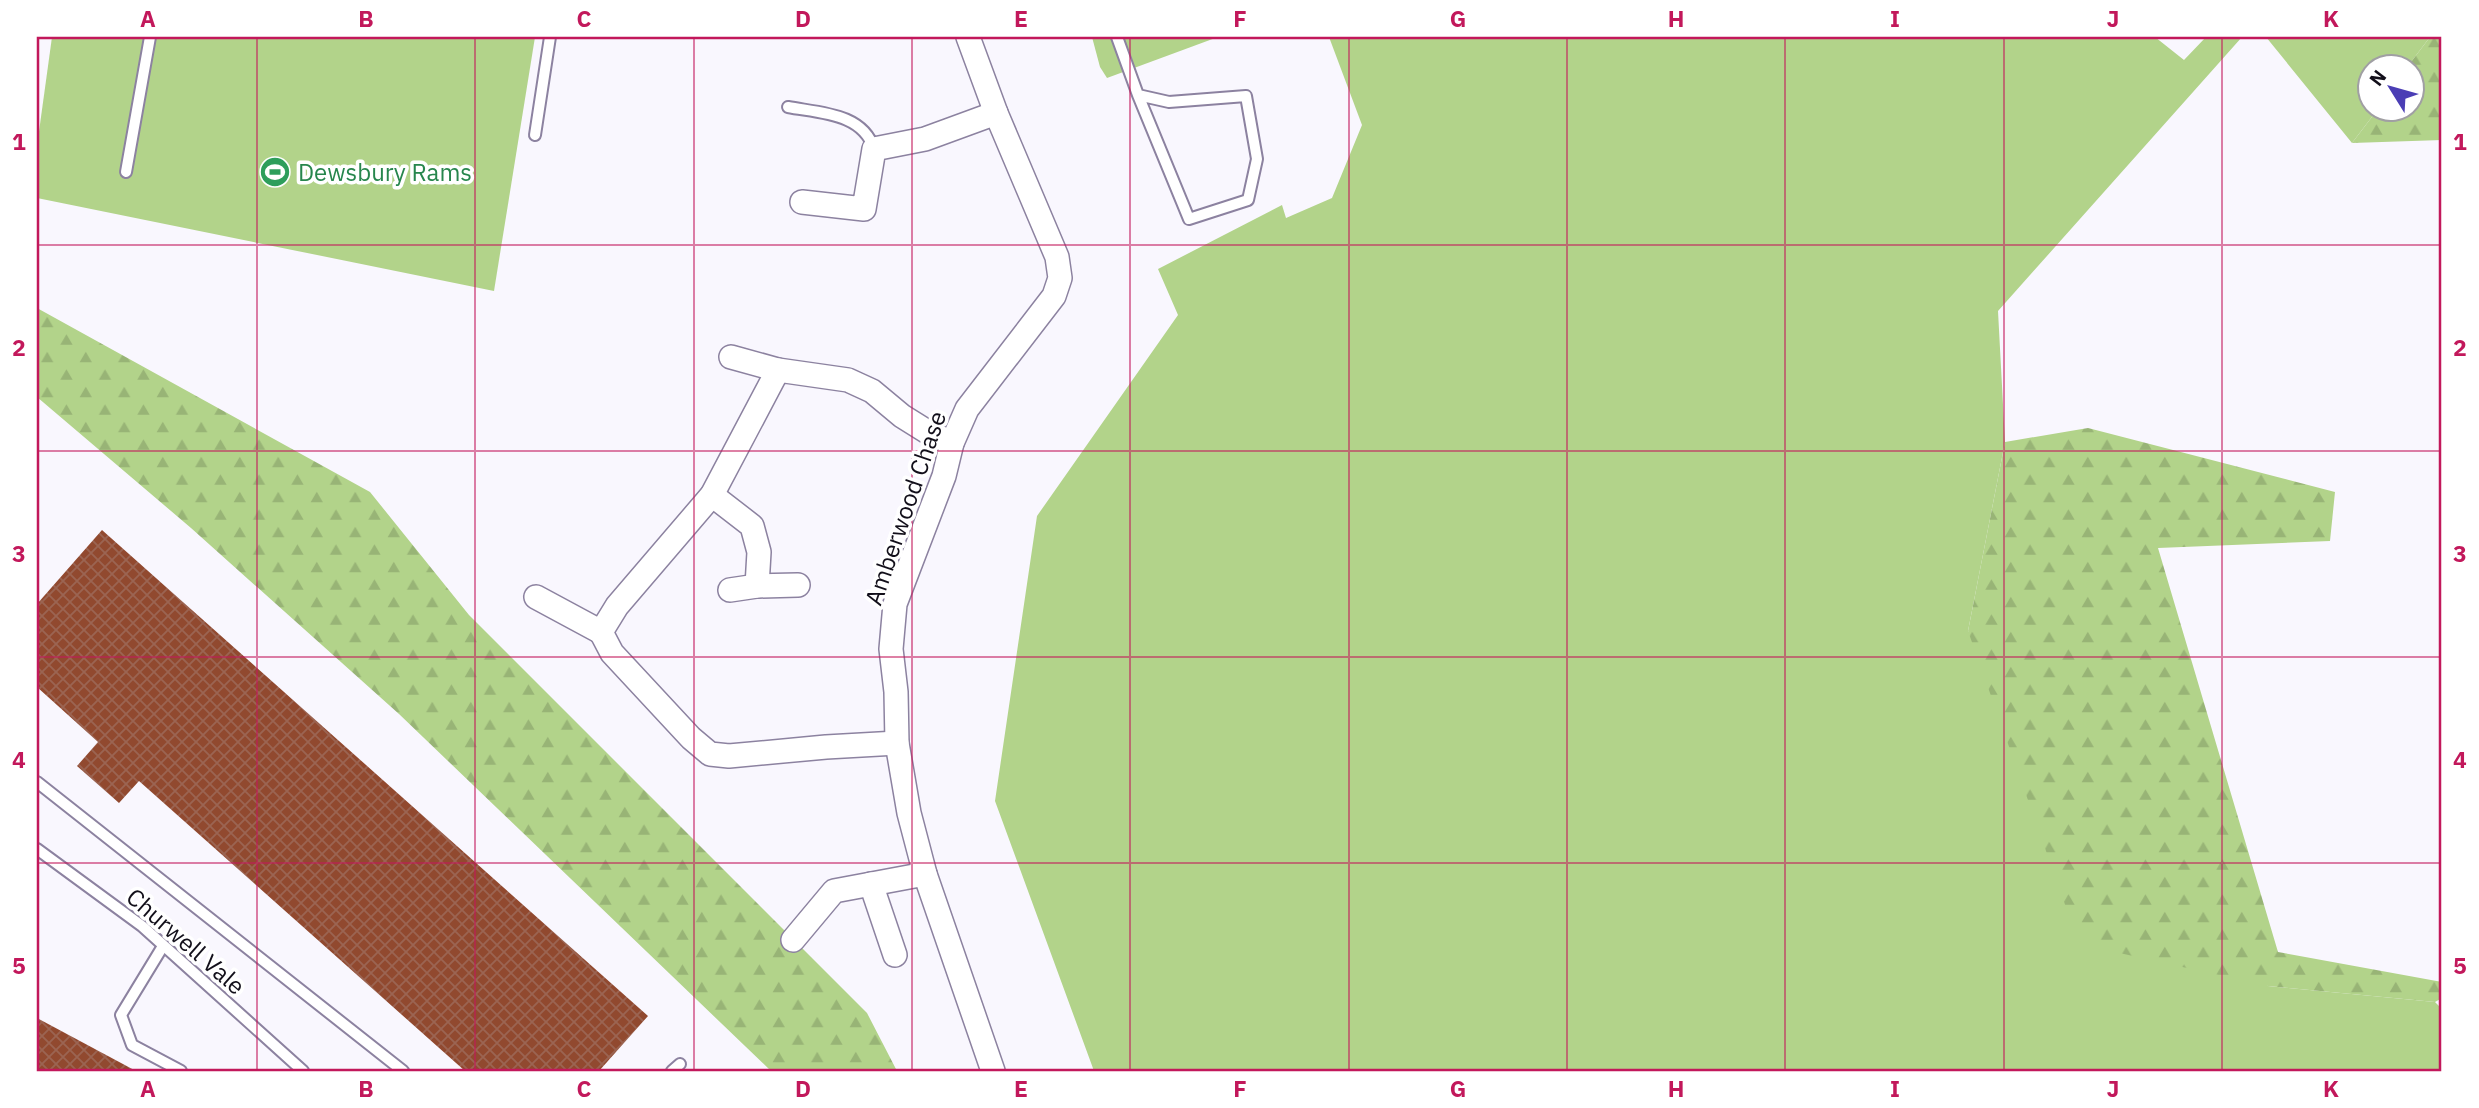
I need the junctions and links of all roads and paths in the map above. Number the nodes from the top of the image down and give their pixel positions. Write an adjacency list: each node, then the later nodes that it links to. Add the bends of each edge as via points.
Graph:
1 (150, 37): 10 (lane)
2 (550, 37): 8 (lane)
3 (968, 37): 7 (street, Amberwood Chase)
4 (1117, 37): 5 (lane)
5 (1138, 95): 5 (lane, via 1189,219 1248,200 1257,159 1246,96 1168,102)
6 (788, 107): 9 (lane, via 856,123 870,136)
7 (996, 114): 9 (street, via 925,139); 14 (street, Amberwood Chase, via 1057,257 1060,278 1055,296 967,408)
8 (535, 135)
9 (874, 149): 11 (street, via 864,209)
10 (126, 172)
11 (802, 202)
12 (731, 357): 13 (street)
13 (778, 370): 14 (street, via 848,380); 15 (street)
14 (952, 443): 21 (street, Amberwood Chase, via 895,604 891,649)
15 (712, 495): 17 (street, via 752,526 759,552); 20 (street, via 617,606)
16 (797, 585): 17 (street)
17 (757, 586): 18 (street)
18 (730, 590)
19 (536, 597): 20 (street)
20 (601, 632): 21 (street, via 612,653 710,754)
21 (897, 743): 24 (street, Amberwood Chase)
22 (37, 782): 31 (lane)
23 (37, 849): 27 (lane, Churwell Vale)
24 (925, 874): 25 (street); 32 (street, Amberwood Chase)
25 (871, 884): 26 (street, via 834,891); 28 (street)
26 (793, 940)
27 (163, 946): 29 (lane, via 121,1015 132,1045); 30 (lane, Churwell Vale)
28 (895, 955)
29 (181, 1071)
30 (303, 1071)
31 (403, 1071)
32 (993, 1071)

